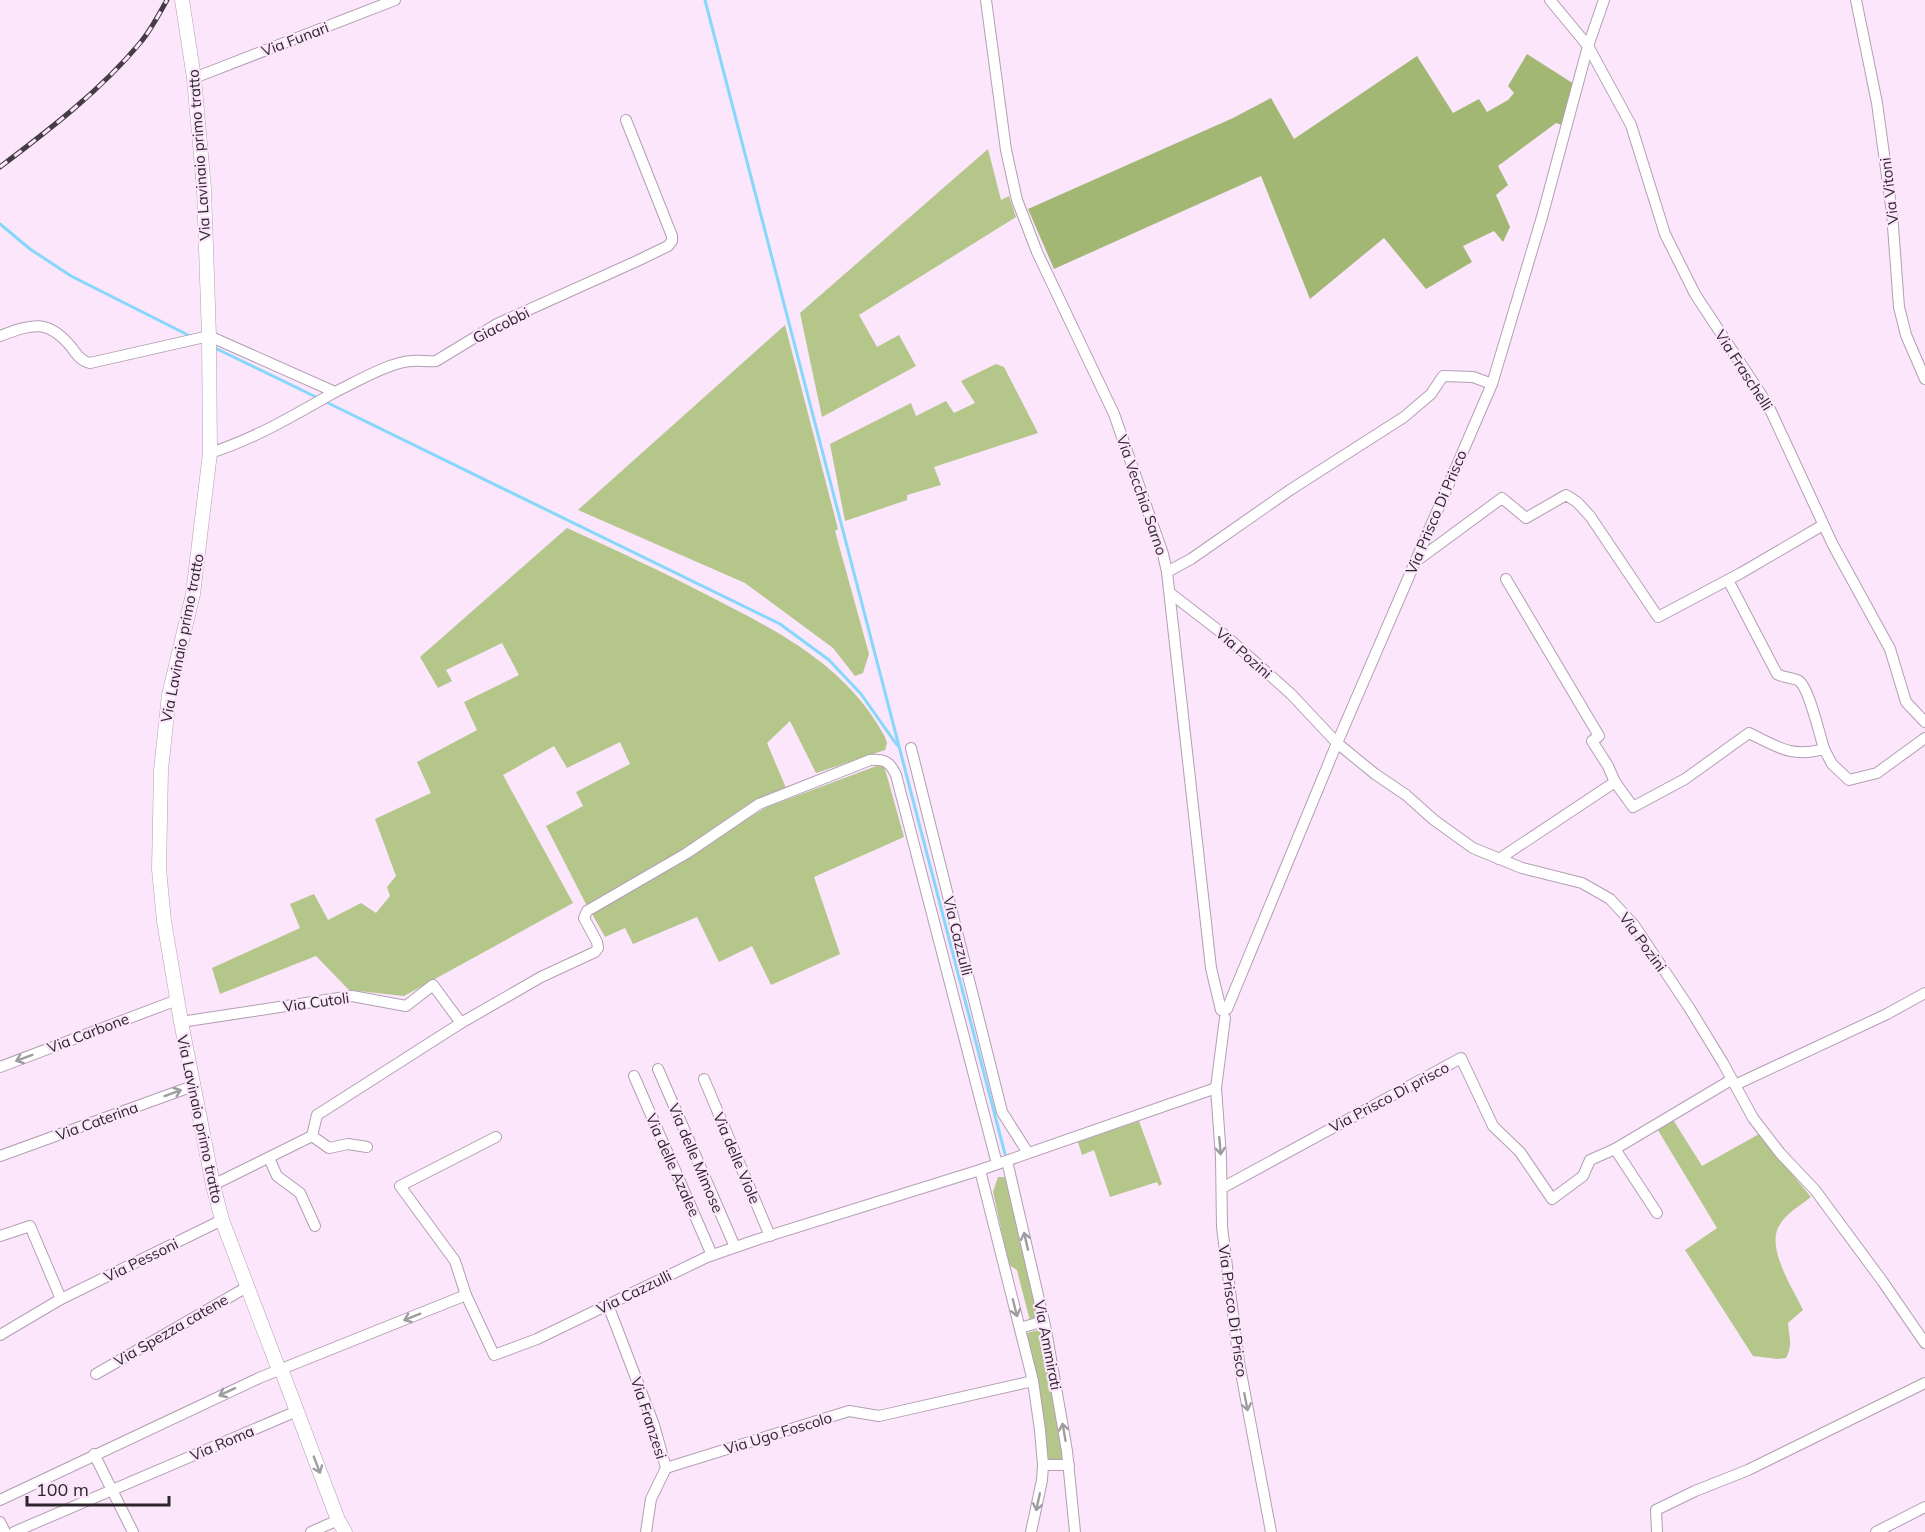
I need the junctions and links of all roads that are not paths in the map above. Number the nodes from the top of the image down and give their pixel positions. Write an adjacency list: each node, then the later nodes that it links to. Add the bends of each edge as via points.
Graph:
1 (182, 0): 8 (street, Via Lavinaio primo tratto)
2 (395, 0): 8 (street, Via Funari)
3 (986, 0): 18 (street, Via Vecchia Sarno, via 1006,150 1021,210 1114,414)
4 (1550, 0): 7 (street, Via Fraschelli)
5 (1604, 0): 7 (street, Via Prisco Di Prisco)
6 (1856, 0): 12 (street, Via Vitoni, via 1877,103 1892,213 1899,307)
7 (1588, 46): 13 (street, Via Prisco Di Prisco); 16 (street, Via Fraschelli, via 1630,124 1665,234 1695,294 1768,405)
8 (194, 78): 11 (street, Via Lavinaio primo tratto, via 204,189)
9 (626, 120): 14 (street, Giacobbi, via 672,236 668,246 497,324 436,361 411,360 394,365)
10 (0, 336): 11 (street, via 34,325 44,327 62,336 80,358 90,363)
11 (209, 336): 14 (street); 15 (street, Via Lavinaio primo tratto)
12 (1925, 379)
13 (1492, 384): 17 (street, Via Prisco Di Prisco); 18 (street, via 1473,377 1443,376 1431,394 1404,417)
14 (332, 394): 15 (street, Giacobbi, via 281,423)
15 (210, 453): 30 (street, Via Lavinaio primo tratto, via 196,572 169,695 161,770 159,869)
16 (1823, 525): 20 (street); 22 (street, Via Fraschelli, via 1890,649 1906,702)
17 (1413, 563): 20 (street, via 1502,498 1526,518 1566,495 1590,516 1658,616); 24 (street, Via Prisco Di Prisco)
18 (1167, 572): 21 (street, Via Vecchia Sarno)
19 (1506, 579): 27 (street, via 1599,736 1592,741)
20 (1728, 580): 26 (street, via 1776,674 1801,682)
21 (1170, 593): 24 (street, Via Pozini, via 1291,694); 31 (street, Via Vecchia Sarno, via 1211,968)
22 (1925, 722)
23 (1925, 738): 26 (street, via 1877,773 1849,780 1832,764)
24 (1337, 743): 28 (street, Via Pozini, via 1473,848); 31 (street, Via Prisco Di Prisco)
25 (911, 748): 45 (street, Via Cazzulli, via 1002,1112)
26 (1824, 749): 27 (street, via 1787,752 1749,733 1685,779 1633,807)
27 (1615, 782): 28 (street)
28 (1499, 859): 38 (street, Via Pozini, via 1582,883 1610,899 1640,934)
29 (1925, 993): 38 (street, via 1887,1014)
30 (177, 1000): 32 (street, Via Lavinaio primo tratto); 34 (street, Via Carbone, one-way to 34)
31 (1224, 1013): 40 (street, Via Prisco Di Prisco)
32 (181, 1022): 33 (street, Via Cutoli, via 352,996 406,1006 433,985); 39 (street, Via Lavinaio primo tratto)
33 (461, 1023): 41 (street, via 317,1115); 48 (street, Via Ammirati, via 541,977 595,952 597,942 584,918 587,911 687,853 759,804 881,759 890,763 896,775)
34 (0, 1067)
35 (658, 1069): 57 (street, Via delle Mimose)
36 (634, 1076): 58 (street, Via delle Azalee)
37 (704, 1080): 56 (street, Via delle Viole)
38 (1733, 1082): 44 (street); 66 (street, Via Pozini, via 1753,1118 1815,1190)
39 (194, 1086): 46 (street, Via Caterina, one-way to 39); 50 (street, Via Lavinaio primo tratto)
40 (1216, 1088): 45 (street, Via Cazzulli); 51 (street, Via Prisco Di Prisco, one-way to 51)
41 (312, 1136): 43 (street, via 329,1148 348,1144); 47 (street)
42 (496, 1137): 60 (street, via 400,1186 455,1261)
43 (368, 1148)
44 (1615, 1149): 51 (street, Via Prisco Di prisco, via 1590,1160 1583,1176 1552,1199 1520,1152 1493,1126 1461,1058); 52 (street)
45 (1029, 1153): 48 (street, Via Cazzulli)
46 (0, 1156)
47 (269, 1158): 50 (street); 54 (street, via 277,1176 300,1193)
48 (1002, 1162): 49 (street, Via Cazzulli); 63 (street, Via Ammirati, one-way to 48)
49 (980, 1170): 56 (street, Via Cazzulli); 64 (street, Via Ammirati, one-way to 64)
50 (213, 1185): 53 (street, Via Lavinaio primo tratto)
51 (1222, 1188): 88 (street, Via Prisco Di Prisco, one-way to 88, via 1222,1227 1239,1362)
52 (1657, 1213)
53 (222, 1220): 59 (street, Via Lavinaio primo tratto); 61 (street, Via Pessoni)
54 (315, 1226)
55 (0, 1236): 61 (street, via 30,1226)
56 (770, 1236): 57 (street, Via Cazzulli)
57 (735, 1247): 58 (street, Via Cazzulli)
58 (712, 1255): 62 (street, Via Cazzulli)
59 (247, 1287): 67 (street, Via Lavinaio primo tratto); 68 (street, Via Spezza catene)
60 (466, 1296): 62 (street, Via Cazzulli, via 494,1355); 67 (street, one-way to 67)
61 (60, 1299): 65 (street, Via Pessoni)
62 (608, 1305): 75 (street, Via Franzesi, via 654,1425)
63 (1044, 1322): 64 (street); 74 (street, Via Ammirati, one-way to 63)
64 (1020, 1328): 69 (street, Via Ammirati)
65 (0, 1335)
66 (1925, 1343)
67 (280, 1369): 71 (street, Via Lavinaio primo tratto); 72 (street, one-way to 72)
68 (96, 1374)
69 (1033, 1382): 73 (street, Via Ammirati); 75 (street, Via Ugo Foscolo, via 879,1416 849,1411)
70 (1925, 1383): 89 (street, via 1748,1470 1656,1510)
71 (297, 1411): 76 (street, Via Roma); 80 (street, Via Lavinaio primo tratto, one-way to 80)
72 (94, 1454): 76 (street); 77 (street)
73 (1043, 1465): 74 (street); 86 (street, Via Ammirati, one-way to 86)
74 (1069, 1465): 87 (street, Via Ammirati)
75 (666, 1468): 85 (street, Via Franzesi, via 651,1499)
76 (112, 1490): 82 (street, Via Roma); 83 (street)
77 (0, 1500)
78 (1925, 1507): 90 (street)
79 (0, 1522): 81 (street)
80 (341, 1526): 84 (street)
81 (4, 1532)
82 (14, 1532)
83 (133, 1532)
84 (310, 1532)
85 (646, 1532)
86 (1031, 1532)
87 (1075, 1532)
88 (1271, 1532)
89 (1657, 1532)
90 (1876, 1532)

